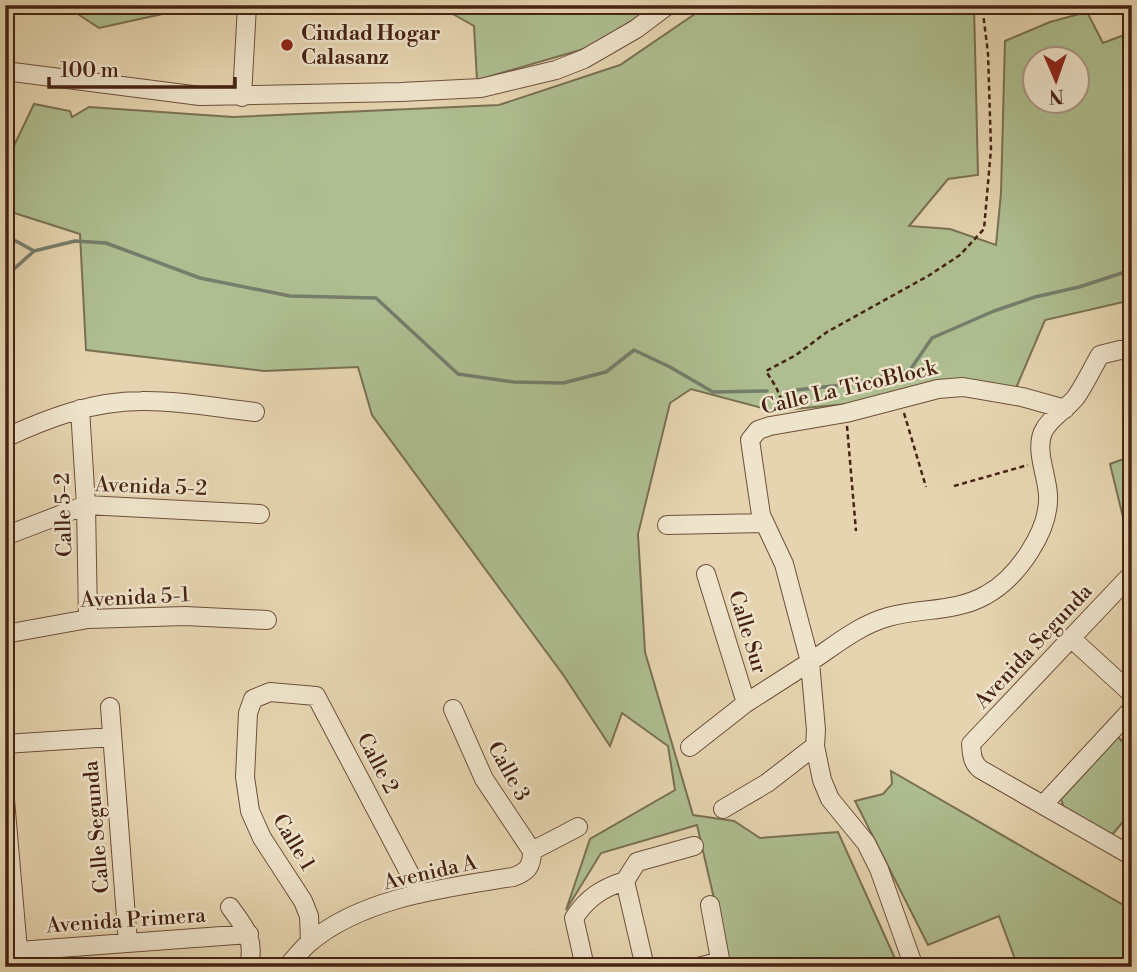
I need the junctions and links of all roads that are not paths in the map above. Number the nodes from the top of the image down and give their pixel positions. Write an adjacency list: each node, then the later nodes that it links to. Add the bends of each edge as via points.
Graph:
1 (247, 5): 4 (street)
2 (668, 5): 4 (street, via 584,59 481,88)
3 (5, 71): 4 (street, via 200,96)
4 (242, 97)
5 (1132, 351): 7 (street, via 1100,355)
6 (80, 408): 8 (street, via 143,401); 9 (street); 10 (street, Calle 5-2)
7 (1065, 409): 12 (street, Calle La TicoBlock, via 962,387 758,430 750,440); 21 (street, via 1049,423 1041,440 1047,514 1038,538 1004,583 964,604 898,615 862,627)
8 (255, 412)
9 (5, 438)
10 (86, 505): 11 (street, Avenida 5-2); 14 (street, Avenida 5-2); 17 (street, Calle 5-2)
11 (260, 514)
12 (765, 523): 13 (street); 21 (street, Calle La TicoBlock, via 784,564)
13 (667, 525)
14 (5, 536)
15 (706, 574): 24 (street, Calle Sur)
16 (1128, 578): 20 (street, Avenida Segunda)
17 (88, 619): 18 (street, Avenida 5-1, via 185,616); 19 (street, Avenida 5-1)
18 (267, 620)
19 (5, 634)
20 (1072, 639): 23 (street); 33 (street, Avenida Segunda, via 971,744 974,763 980,769)
21 (810, 662): 24 (street); 30 (street, Calle La TicoBlock)
22 (270, 692): 40 (street, Calle 2, via 316,696); 44 (street, Calle 1, via 253,699 248,713 244,777 250,811 262,838 309,916)
23 (1132, 694)
24 (746, 703): 31 (street)
25 (110, 707): 28 (street, Calle Segunda)
26 (453, 709): 37 (street, Calle 3, via 484,779)
27 (1132, 709): 33 (street)
28 (112, 737): 29 (street); 45 (street, Calle Segunda)
29 (5, 744)
30 (815, 746): 34 (street); 52 (street, Calle La TicoBlock, via 830,799 866,843 879,869)
31 (690, 747)
32 (5, 800): 46 (street)
33 (1044, 805): 38 (street)
34 (723, 809)
35 (578, 827): 37 (street, Avenida A)
36 (694, 846): 39 (street, via 637,862)
37 (532, 851): 40 (street, Avenida A, via 525,873)
38 (1132, 856)
39 (625, 881): 49 (street, via 596,893 574,918); 50 (street)
40 (420, 893): 44 (street, Avenida A, via 352,916)
41 (710, 905): 51 (street, via 720,959)
42 (230, 907): 43 (street)
43 (249, 934): 45 (street, Avenida Primera); 47 (street)
44 (310, 942): 48 (street, Avenida A)
45 (128, 943): 46 (street, Avenida Primera)
46 (12, 951)
47 (248, 967)
48 (287, 967)
49 (585, 967)
50 (645, 967)
51 (698, 967)
52 (914, 967)

